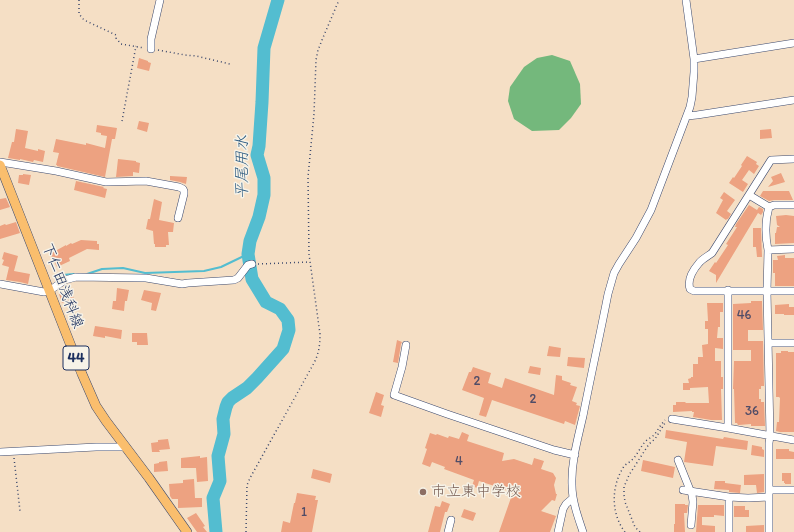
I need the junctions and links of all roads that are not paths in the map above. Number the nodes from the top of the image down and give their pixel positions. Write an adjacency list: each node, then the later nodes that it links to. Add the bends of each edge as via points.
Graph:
1 (160, 0): 4 (street)
2 (686, 0): 5 (street)
3 (794, 43): 5 (street)
4 (151, 49)
5 (694, 59): 7 (street, via 694,84)
6 (794, 100): 7 (street)
7 (687, 116): 31 (street, via 651,210 614,273)
8 (794, 159): 10 (street, via 771,160)
9 (0, 164): 13 (street, via 56,171 106,182 146,182 183,189); 19 (main road, 下仁田浅科線 / 44)
10 (749, 195): 12 (street); 18 (street, via 712,253 699,262 690,278 690,289 694,291)
11 (794, 205): 12 (street)
12 (768, 207): 15 (street, via 765,219)
13 (178, 218)
14 (794, 249): 15 (street)
15 (768, 250): 20 (street)
16 (250, 265): 19 (street, via 234,280 182,284 146,278 76,277 65,280)
17 (0, 284): 19 (street)
18 (728, 290): 20 (street); 26 (street)
19 (49, 291): 29 (main road, 下仁田浅科線 / 44, via 96,406)
20 (767, 291): 21 (street); 22 (street)
21 (794, 291)
22 (768, 343): 23 (street); 27 (street)
23 (794, 343)
24 (406, 345): 31 (street, via 394,395)
25 (672, 419): 26 (street)
26 (728, 428): 27 (street)
27 (770, 436): 28 (street); 36 (street)
28 (794, 440)
29 (125, 447): 30 (street); 41 (main road, 下仁田浅科線 / 44)
30 (0, 452)
31 (575, 455): 38 (street, via 572,473)
32 (678, 460): 35 (street)
33 (683, 490): 35 (street)
34 (794, 490): 36 (street)
35 (691, 491): 37 (street); 40 (street)
36 (769, 493): 37 (street, via 748,498); 46 (street)
37 (729, 497): 45 (street)
38 (573, 498): 43 (street, via 563,509); 44 (street)
39 (451, 520): 42 (street)
40 (691, 525)
41 (187, 532)
42 (448, 532)
43 (558, 532)
44 (583, 532)
45 (729, 532)
46 (769, 532)

